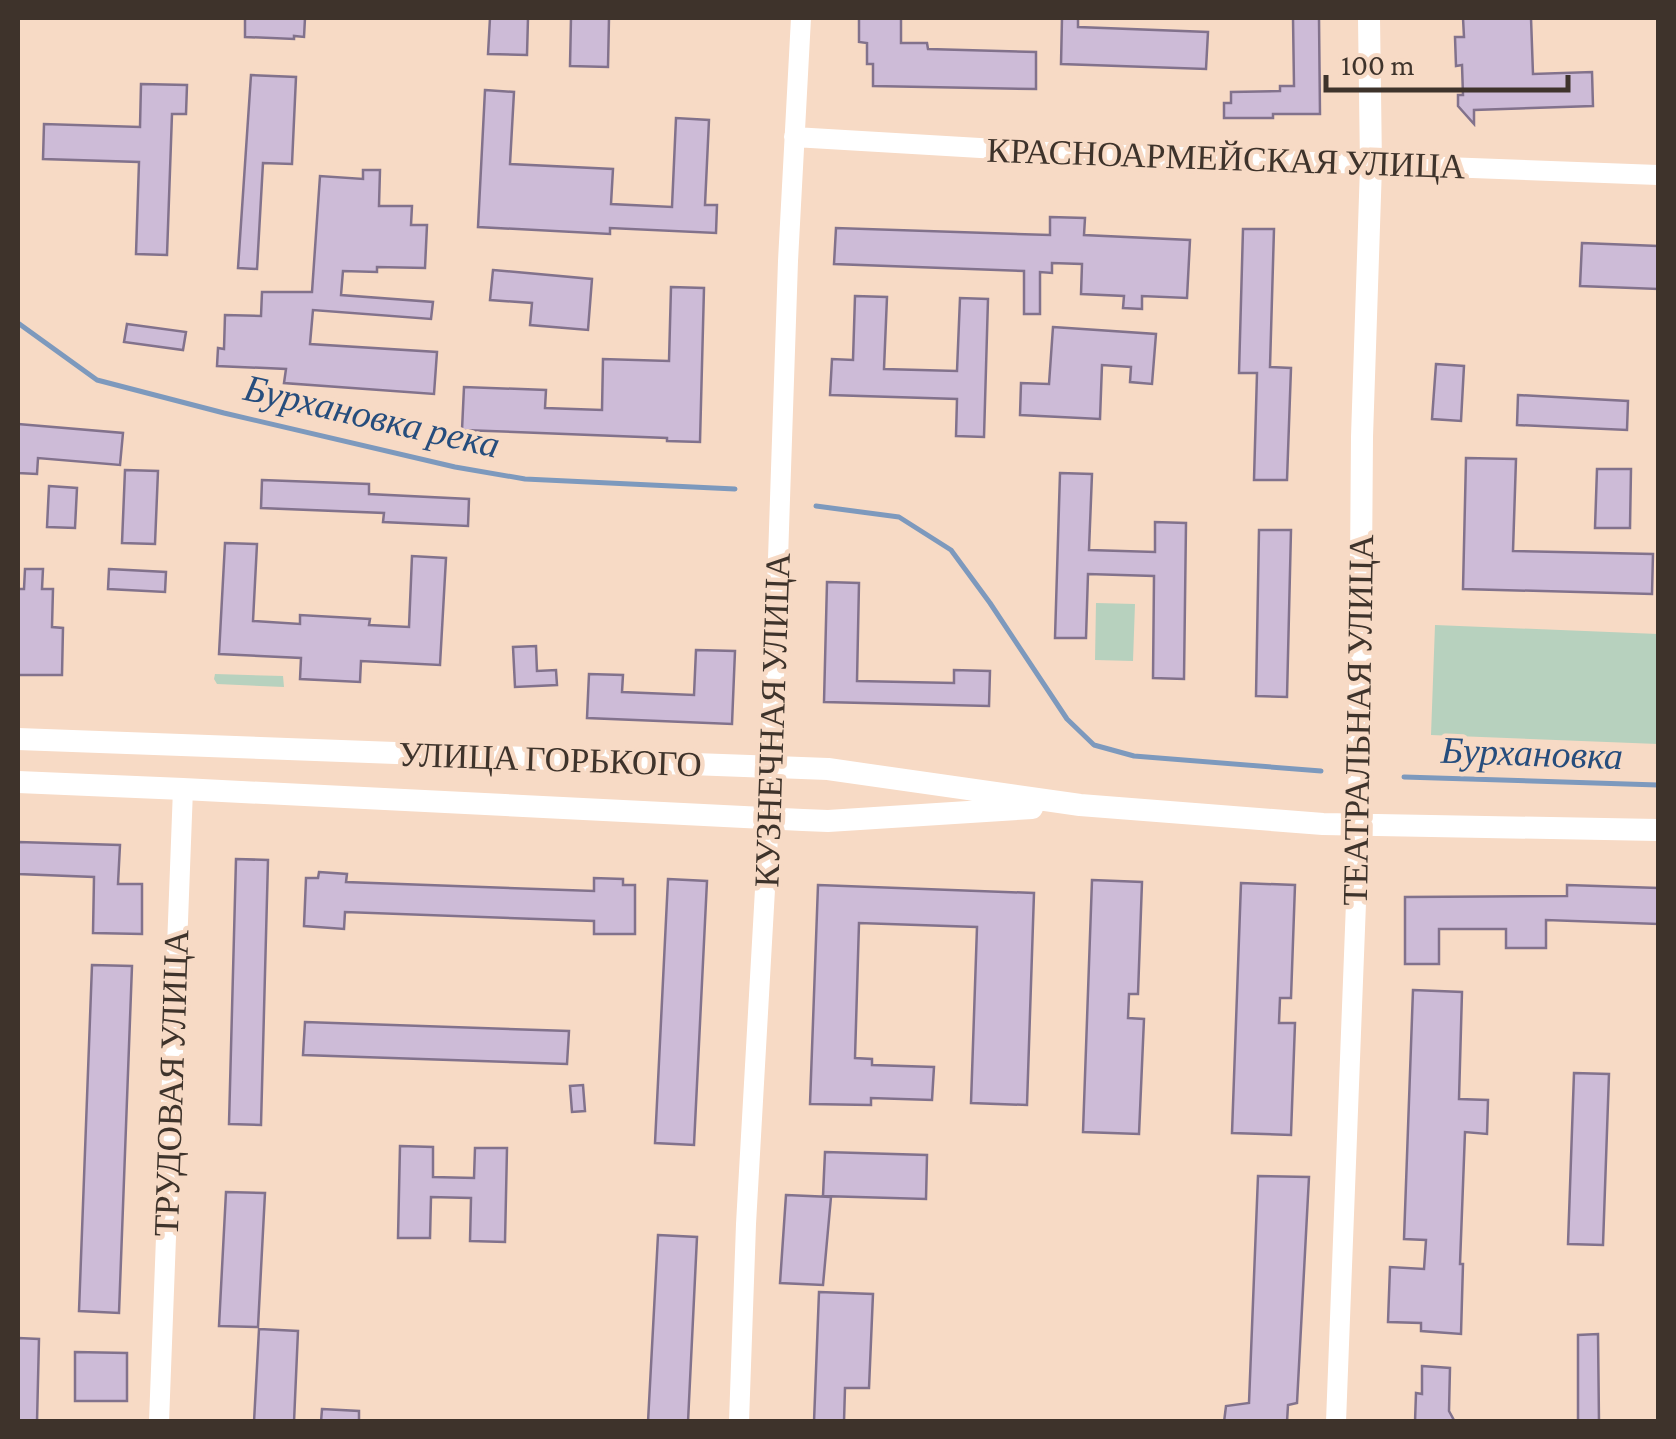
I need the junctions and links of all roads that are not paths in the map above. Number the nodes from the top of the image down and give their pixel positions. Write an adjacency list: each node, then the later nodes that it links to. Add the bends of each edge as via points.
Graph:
1 (802, 18): 3 (street, КУЗНЕЧНАЯ УЛИЦА)
2 (1369, 18): 4 (main road, ТЕАТРАЛЬНАЯ УЛИЦА)
3 (794, 137): 4 (street, КРАСНОАРМЕЙСКАЯ УЛИЦА); 8 (street, КУЗНЕЧНАЯ УЛИЦА)
4 (1371, 166): 5 (street, КРАСНОАРМЕЙСКАЯ УЛИЦА); 13 (main road, ТЕАТРАЛЬНАЯ УЛИЦА)
5 (1658, 175)
6 (18, 738): 7 (main road, УЛИЦА ГОРЬКОГО)
7 (185, 745): 8 (main road, УЛИЦА ГОРЬКОГО); 10 (main road, ТРУДОВАЯ УЛИЦА)
8 (771, 767): 11 (main road, УЛИЦА ГОРЬКОГО); 12 (main road, КУЗНЕЧНАЯ УЛИЦА)
9 (18, 782): 10 (main road, УЛИЦА ГОРЬКОГО)
10 (183, 788): 12 (main road, УЛИЦА ГОРЬКОГО); 15 (street, ТРУДОВАЯ УЛИЦА)
11 (1080, 805): 12 (main road, УЛИЦА ГОРЬКОГО); 13 (main road, УЛИЦА ГОРЬКОГО)
12 (769, 819): 16 (street, КУЗНЕЧНАЯ УЛИЦА)
13 (1359, 825): 14 (main road, УЛИЦА ГОРЬКОГО); 17 (street, ТЕАТРАЛЬНАЯ УЛИЦА)
14 (1658, 830)
15 (160, 1422)
16 (739, 1422)
17 (1336, 1422)

